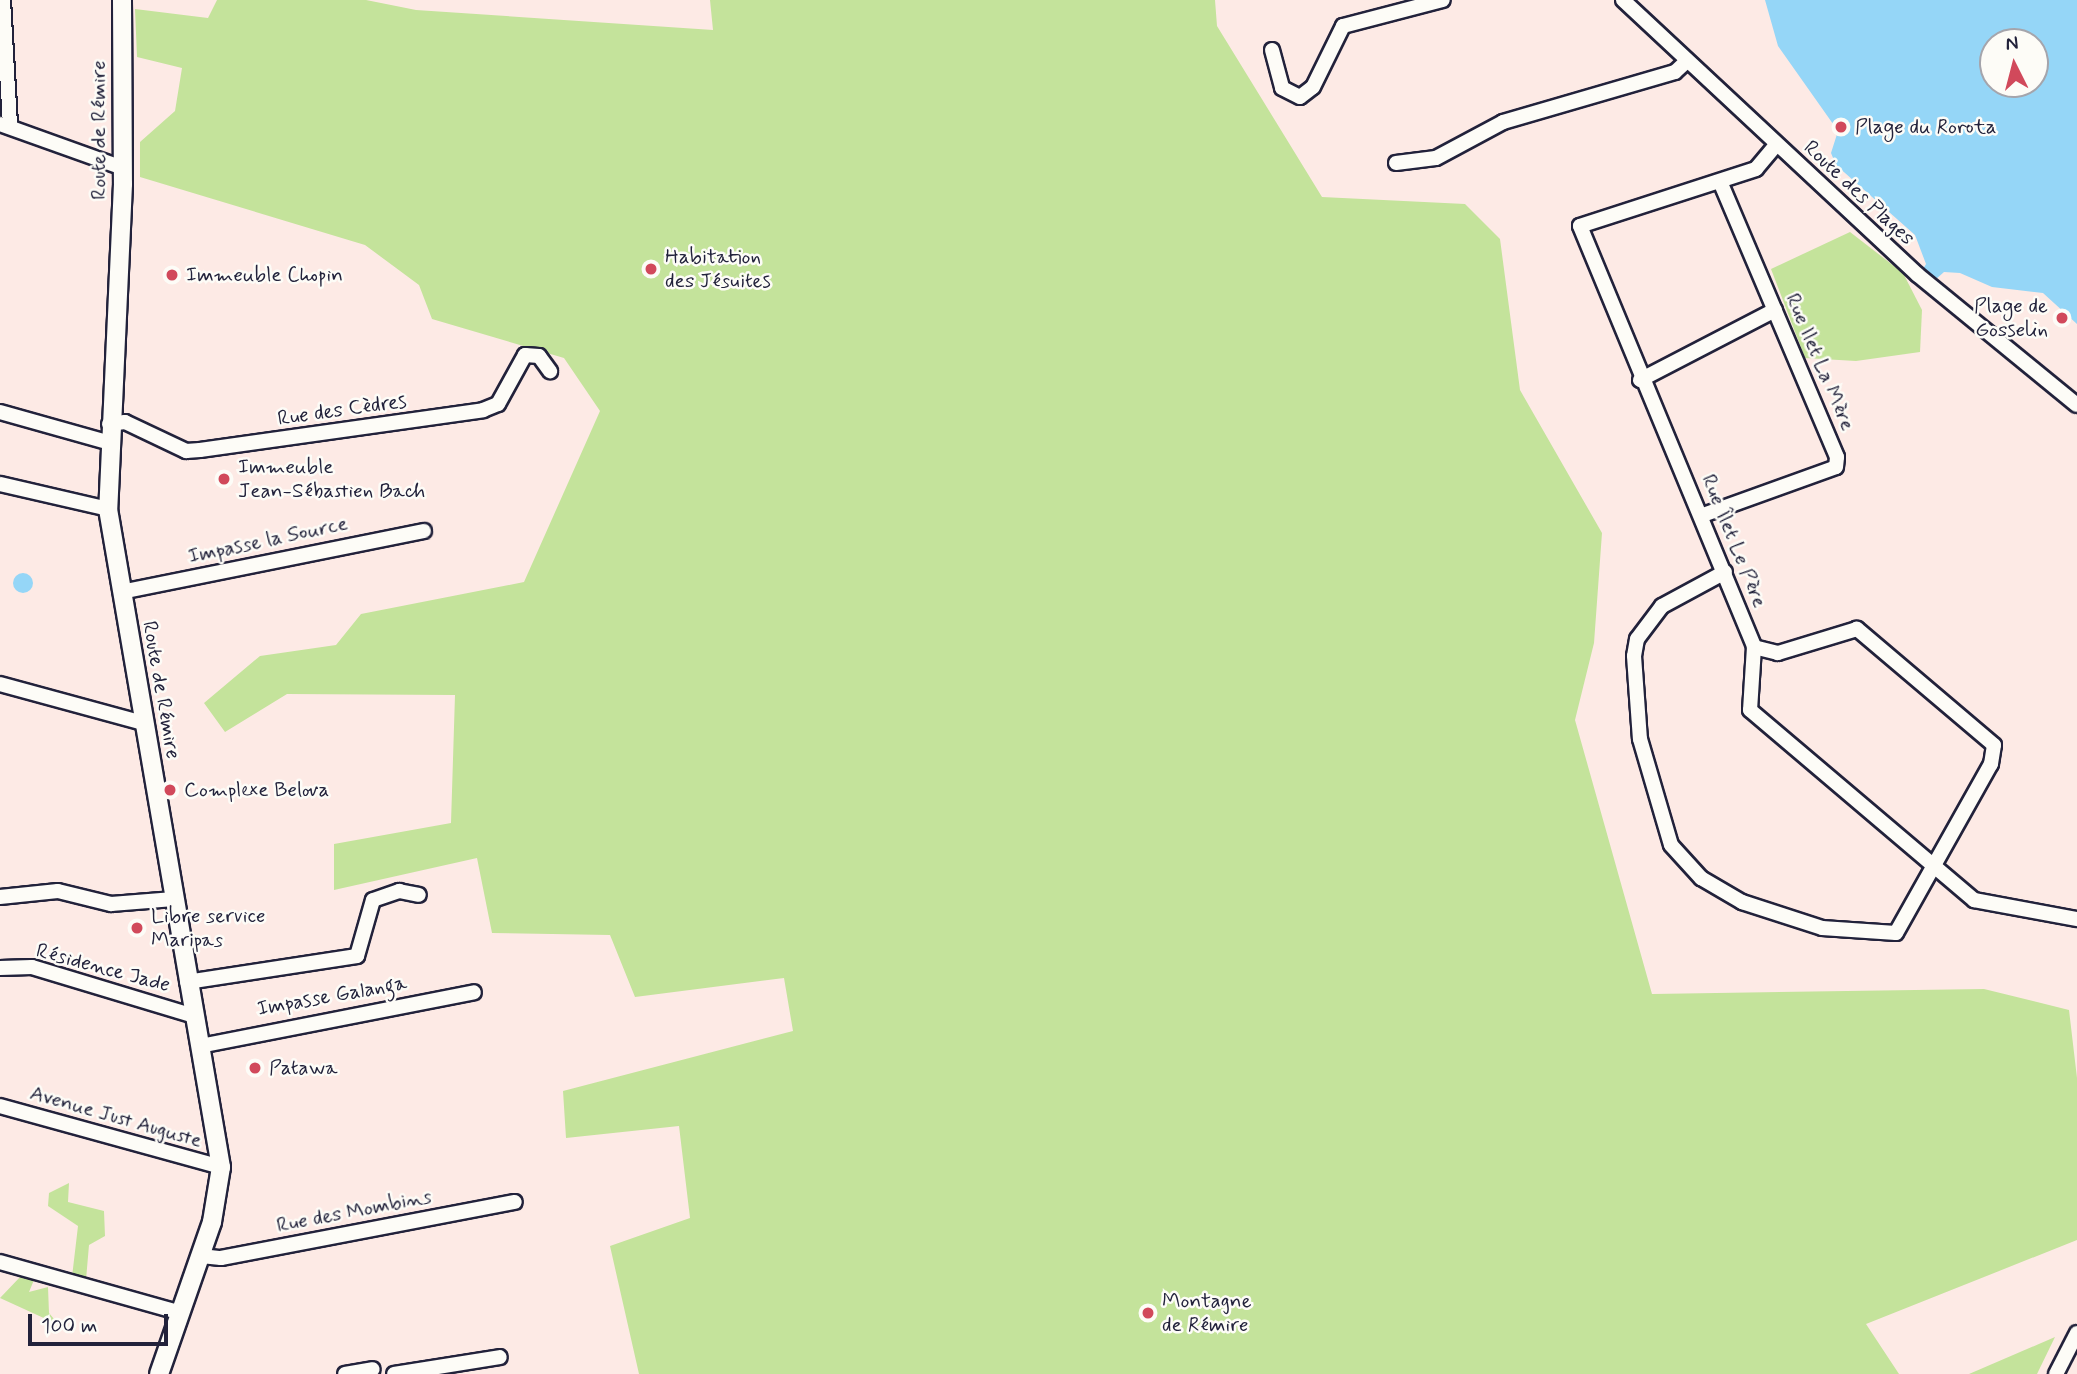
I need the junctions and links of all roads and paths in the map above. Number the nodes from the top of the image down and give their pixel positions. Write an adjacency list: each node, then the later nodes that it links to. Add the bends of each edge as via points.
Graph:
1 (3, 0): 7 (street)
2 (122, 0): 10 (main road, Route de Rémire)
3 (1443, 0): 5 (street, via 1343,26 1313,87 1300,97 1282,88)
4 (1623, 0): 6 (street, Route des Plages)
5 (1272, 50)
6 (1687, 61): 8 (street, Route des Plages); 9 (street, via 1675,72 1503,122 1436,158)
7 (5, 125): 10 (street)
8 (1776, 145): 11 (street, Rue Îlet Le Père, via 1756,169); 15 (street, Route des Plages, via 1917,275)
9 (1396, 163)
10 (123, 168): 17 (main road, Route de Rémire)
11 (1720, 182): 12 (street, Rue Ilet La Mère); 14 (street, Rue Îlet Le Père, via 1580,226)
12 (1775, 310): 14 (street); 20 (street, Rue Ilet La Mère, via 1836,467)
13 (550, 371): 17 (street, Rue des Cèdres, via 539,356 525,355 498,404 483,410 200,450 172,445 140,426)
14 (1640, 380): 20 (street, Rue Îlet Le Père)
15 (2077, 405)
16 (0, 412): 17 (street)
17 (108, 433): 19 (main road, Route de Rémire)
18 (0, 484): 19 (street)
19 (108, 509): 23 (main road, Route de Rémire)
20 (1703, 515): 22 (street, Rue Îlet Le Père)
21 (424, 531): 23 (street, Impasse la Source)
22 (1725, 572): 24 (street, Rue Îlet Le Père); 27 (street, via 1662,606 1637,639 1634,656 1640,739 1671,845 1701,878 1742,902 1859,935 1896,933)
23 (121, 592): 26 (main road, Route de Rémire)
24 (1754, 647): 27 (street, Rue Îlet Le Père, via 1748,687 1758,721); 27 (street, via 1777,653 1857,629 1990,737 1991,764)
25 (0, 684): 26 (street)
26 (144, 723): 30 (main road, Route de Rémire)
27 (1933, 870): 31 (street, Rue Îlet Le Père, via 1974,900)
28 (419, 895): 33 (street, via 399,891 373,900 357,956)
29 (0, 897): 30 (street, via 58,891 126,905)
30 (174, 899): 33 (main road, Route de Rémire)
31 (2077, 919)
32 (0, 968): 35 (street, Résidence Jade, via 32,967)
33 (187, 982): 35 (main road, Route de Rémire)
34 (474, 992): 36 (street, Impasse Galanga)
35 (194, 1016): 36 (main road, Route de Rémire)
36 (200, 1046): 38 (main road, Route de Rémire)
37 (0, 1106): 38 (street, Avenue Just Auguste)
38 (221, 1167): 40 (main road, Route de Rémire)
39 (515, 1202): 40 (street, Rue des Mombins, via 221,1258)
40 (201, 1256): 42 (main road, Route de Rémire)
41 (0, 1262): 42 (street)
42 (181, 1313): 46 (main road, Route de Rémire)
43 (2077, 1333): 49 (street)
44 (500, 1357): 48 (street)
45 (373, 1368): 47 (street)
46 (159, 1374)
47 (345, 1374)
48 (394, 1374)
49 (2056, 1374)

